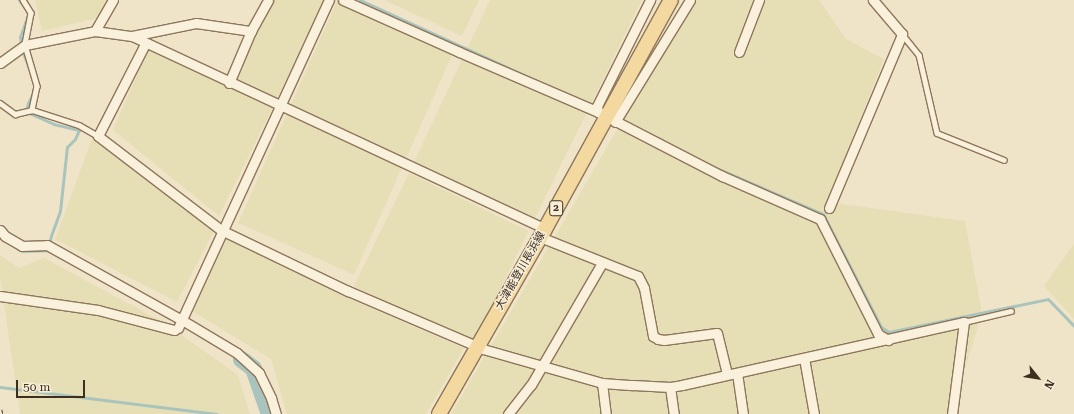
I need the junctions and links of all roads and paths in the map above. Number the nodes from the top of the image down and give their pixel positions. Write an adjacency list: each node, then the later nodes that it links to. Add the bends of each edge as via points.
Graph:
1 (23, 0): 16 (lane, via 31,13)
2 (113, 0): 11 (street)
3 (268, 0): 12 (street)
4 (329, 0): 21 (street)
5 (343, 0): 23 (street)
6 (650, 0): 23 (street, via 597,106)
7 (671, 0): 23 (main road, 大津能登川長浜線 / 2)
8 (690, 0): 23 (street)
9 (759, 0): 17 (street)
10 (873, 0): 13 (street)
11 (95, 31): 14 (street); 16 (street)
12 (251, 32): 14 (street, via 196,23); 19 (street)
13 (902, 34): 25 (lane, via 919,55 937,133); 26 (street)
14 (132, 36): 15 (street)
15 (145, 44): 19 (street); 24 (street)
16 (22, 46): 18 (street); 22 (lane, via 37,86)
17 (739, 52)
18 (0, 63)
19 (229, 83): 21 (street)
20 (0, 103): 22 (lane, via 15,114)
21 (279, 106): 28 (street); 29 (street)
22 (29, 111): 24 (lane, via 79,125)
23 (607, 117): 29 (main road, 大津能登川長浜線 / 2); 35 (street, via 722,176 820,218 878,334)
24 (98, 136): 28 (street)
25 (1004, 160)
26 (829, 208)
27 (0, 230): 34 (street, via 22,246 47,245)
28 (221, 230): 34 (street); 36 (street)
29 (542, 233): 30 (street); 36 (main road, 大津能登川長浜線 / 2)
30 (602, 263): 38 (street); 40 (street, via 638,276 644,288 654,336 658,339 717,333)
31 (0, 296): 34 (street, via 98,310)
32 (1011, 311): 33 (lane)
33 (964, 322): 35 (street); 51 (street)
34 (178, 326): 43 (street, via 238,353 259,373)
35 (888, 340): 37 (street)
36 (477, 347): 38 (street); 44 (main road, 大津能登川長浜線 / 2)
37 (804, 358): 39 (street); 49 (street)
38 (542, 367): 41 (street); 45 (street)
39 (737, 373): 40 (street); 48 (street)
40 (727, 374): 42 (street)
41 (602, 383): 42 (street); 46 (street)
42 (670, 387): 47 (street)
43 (276, 414)
44 (438, 414)
45 (508, 414)
46 (606, 414)
47 (674, 414)
48 (743, 414)
49 (814, 414)
50 (945, 414): 51 (street)
51 (952, 414)

